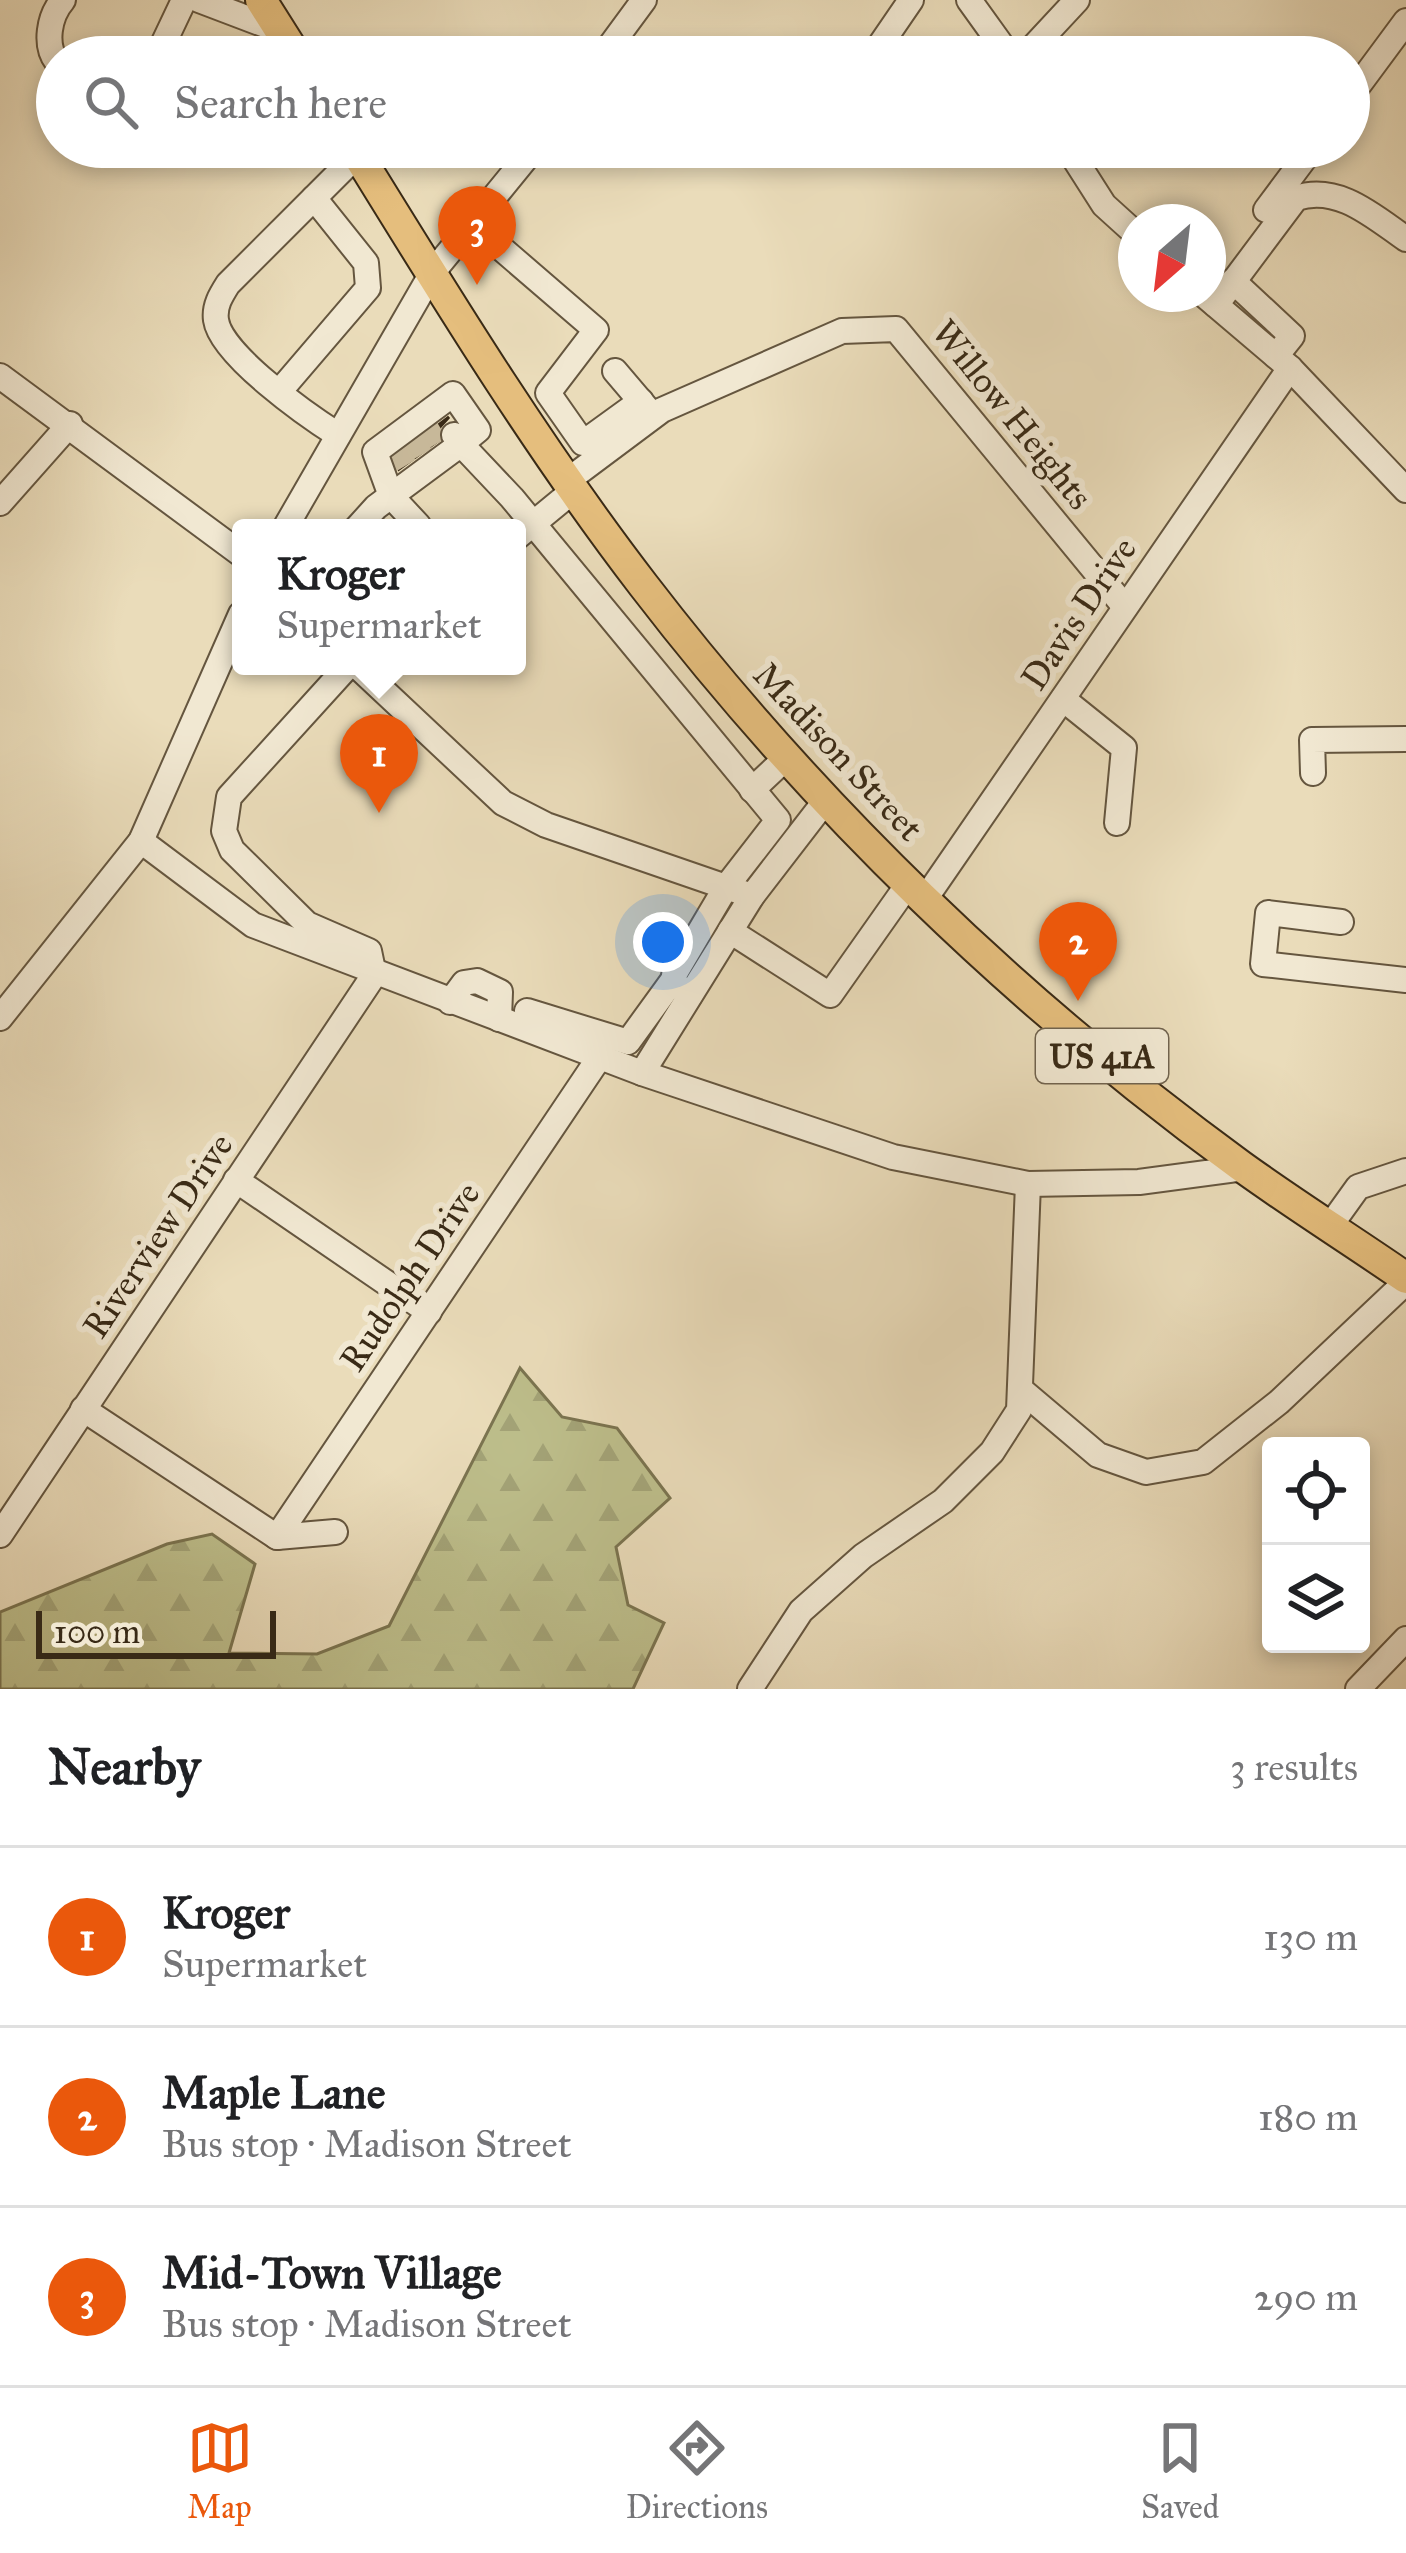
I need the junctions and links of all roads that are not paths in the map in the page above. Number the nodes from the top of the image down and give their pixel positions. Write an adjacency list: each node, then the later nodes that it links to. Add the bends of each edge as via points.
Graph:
1 (63, 0): 10 (street)
2 (184, 0): 11 (street)
3 (199, 0): 12 (street)
4 (261, 0): 13 (main road)
5 (644, 0): 14 (street)
6 (911, 0): 15 (street)
7 (969, 0): 16 (street)
8 (1077, 0): 17 (street)
9 (1406, 21): 18 (street)
10 (50, 36)
11 (167, 36)
12 (273, 36)
13 (284, 36)
14 (617, 36)
15 (886, 36)
16 (995, 36)
17 (1044, 36)
18 (1370, 70)
19 (340, 168): 24 (street)
20 (366, 168): 29 (main road, Madison Street / US 41A)
21 (518, 168): 26 (street)
22 (1080, 168): 25 (street)
23 (1298, 168): 28 (street)
24 (314, 198): 36 (street, via 366,263 368,288); 36 (street, via 219,298 216,322 225,340)
25 (1118, 218)
26 (472, 224): 29 (street); 37 (street, via 596,330)
27 (1406, 239): 30 (street, via 1337,196 1313,192 1278,217)
28 (1226, 268)
29 (432, 273): 39 (main road, Madison Street / US 41A); 41 (street)
30 (1233, 281): 31 (street); 33 (street, via 1292,336)
31 (1226, 285)
32 (1226, 312): 33 (street)
33 (1283, 362): 45 (street); 55 (street, Davis Drive)
34 (615, 371): 38 (street)
35 (0, 376): 40 (street)
36 (279, 392): 41 (street)
37 (548, 393): 39 (street); 43 (street, via 583,443)
38 (648, 409): 43 (street, Willow Heights); 55 (street, Willow Heights, via 842,331 896,328)
39 (522, 412): 44 (main road, Madison Street / US 41A)
40 (70, 424): 47 (street); 54 (street)
41 (338, 435): 48 (street)
42 (424, 442): 46 (street); 46 (street, via 374,452); 51 (street)
43 (598, 446): 44 (street, Willow Heights)
44 (571, 486): 52 (street, Willow Heights); 60 (main road, Madison Street / US 41A)
45 (1406, 490)
46 (391, 496): 49 (street); 50 (street)
47 (0, 503)
48 (290, 519)
49 (367, 519)
50 (412, 519)
51 (512, 519)
52 (526, 528)
53 (526, 532): 62 (street)
54 (232, 547)
55 (1125, 607): 59 (street, Davis Drive)
56 (232, 634): 68 (street)
57 (340, 675): 74 (street, via 229,797 224,831 232,850 307,924 369,951)
58 (378, 675): 69 (street, via 503,803)
59 (1063, 699): 67 (street, via 1124,748); 70 (street, Davis Drive)
60 (748, 712): 62 (street); 63 (main road, Madison Street / US 41A)
61 (1406, 739): 64 (street, via 1312,740)
62 (714, 743): 65 (street)
63 (787, 757): 65 (street); 66 (main road, Madison Street / US 41A)
64 (1313, 773)
65 (752, 790): 69 (street, via 778,820)
66 (826, 800): 70 (main road, Madison Street / US 41A); 71 (street)
67 (1118, 823)
68 (141, 841): 74 (street, via 254,925); 78 (street)
69 (726, 887): 71 (street); 76 (street)
70 (917, 891): 73 (street, Davis Drive, via 830,995); 81 (main road, Madison Street / US 41A, via 1052,1016)
71 (752, 896): 73 (street)
72 (1341, 922): 75 (street, via 1268,913 1264,964)
73 (730, 931): 76 (street)
74 (374, 975): 77 (street); 83 (street, Riverview Drive)
75 (1406, 980)
76 (682, 987): 77 (street, via 628,1042); 80 (street)
77 (501, 1011): 79 (street)
78 (0, 1018)
79 (601, 1055): 80 (street); 87 (street, Rudolph Drive)
80 (641, 1073): 84 (street, via 893,1156)
81 (1244, 1168): 84 (street, via 1139,1182); 85 (main road, Madison Street / US 41A)
82 (1406, 1171): 85 (street, via 1358,1187)
83 (236, 1180): 87 (street); 89 (street, Riverview Drive)
84 (1028, 1184): 88 (street)
85 (1330, 1226): 86 (main road, Madison Street / US 41A)
86 (1406, 1280): 88 (street, via 1279,1402 1203,1462 1146,1472 1098,1455)
87 (429, 1312): 92 (street, Rudolph Drive)
88 (1019, 1389): 94 (street, via 1018,1410 992,1452 943,1501 801,1611)
89 (83, 1409): 91 (street, Riverview Drive); 92 (street)
90 (335, 1532): 92 (street)
91 (0, 1535)
92 (277, 1537)
93 (1406, 1640): 95 (street)
94 (750, 1689)
95 (1358, 1689)

